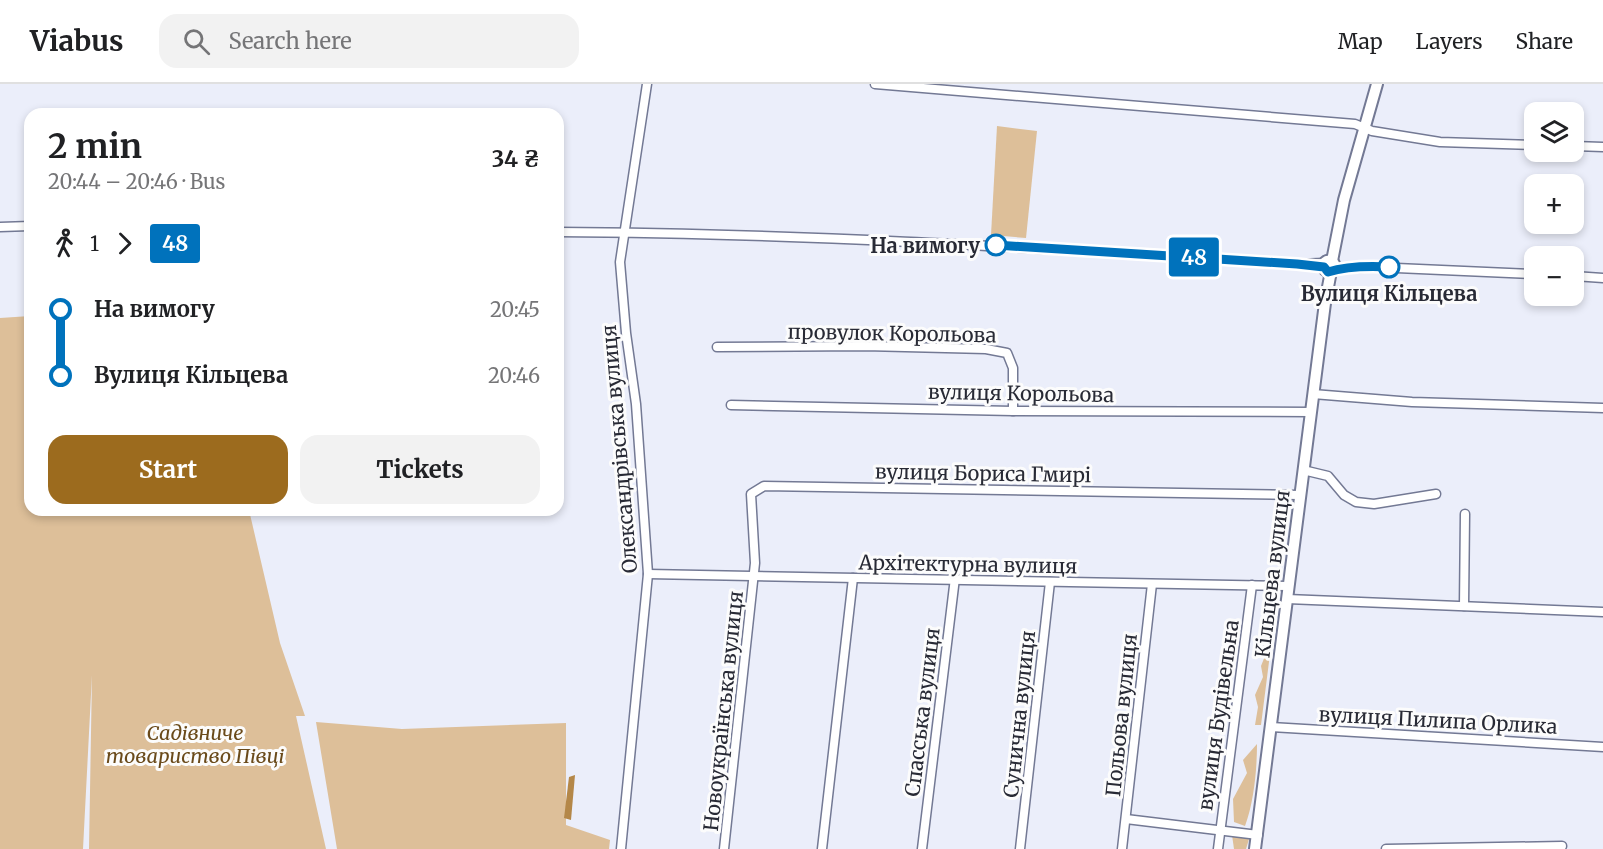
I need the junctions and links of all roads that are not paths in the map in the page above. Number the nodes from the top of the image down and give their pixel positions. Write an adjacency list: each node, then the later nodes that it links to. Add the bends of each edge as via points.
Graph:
1 (647, 84): 11 (street, Олександрівська вулиця)
2 (875, 84): 4 (street, via 1355,124)
3 (1377, 84): 4 (main road, Кільцева вулиця)
4 (1364, 128): 5 (street, via 1440,142); 12 (main road, Кільцева вулиця)
5 (1524, 144)
6 (1584, 146): 7 (street)
7 (1603, 147)
8 (24, 226): 9 (street)
9 (0, 227)
10 (564, 232): 11 (street)
11 (624, 232): 12 (street, via 995,245); 26 (street, Олександрівська вулиця, via 620,262 636,404)
12 (1329, 266): 13 (street); 17 (main road, Кільцева вулиця)
13 (1524, 274)
14 (1584, 277): 15 (street)
15 (1603, 278)
16 (717, 347): 20 (street, провулок Корольова, via 865,346 1001,351 1013,368)
17 (1313, 394): 19 (street, via 1412,402); 21 (main road, Кільцева вулиця)
18 (730, 405): 20 (street, вулиця Корольова)
19 (1603, 408)
20 (1014, 411): 21 (street, вулиця Корольова)
21 (1311, 412): 22 (main road, Кільцева вулиця)
22 (1303, 470): 23 (street, via 1328,476 1344,495 1356,502 1374,504); 24 (main road, Кільцева вулиця)
23 (1436, 494)
24 (1299, 495): 27 (street, вулиця Бориса Гмирі, via 765,486 751,494); 33 (main road, Кільцева вулиця)
25 (1465, 514): 35 (street)
26 (648, 574): 27 (street, Архітектурна вулиця); 43 (street, Олександрівська вулиця)
27 (754, 577): 28 (street, Архітектурна вулиця); 44 (street, Новоукраїнська вулиця)
28 (853, 578): 29 (street, Архітектурна вулиця); 45 (street)
29 (955, 578): 30 (street, Архітектурна вулиця); 46 (street, Спасська вулиця)
30 (1050, 582): 31 (street, Архітектурна вулиця); 47 (street, Сунична вулиця)
31 (1152, 584): 32 (street, Архітектурна вулиця); 39 (street, Польова вулиця)
32 (1252, 585): 33 (street, Архітектурна вулиця); 40 (street, вулиця Будівельна)
33 (1288, 586): 34 (main road, Кільцева вулиця)
34 (1287, 599): 35 (street); 37 (main road, Кільцева вулиця)
35 (1464, 606): 36 (street)
36 (1603, 612)
37 (1271, 727): 38 (street, вулиця Пилипа Орлика); 41 (main road, Кільцева вулиця)
38 (1603, 747)
39 (1126, 819): 40 (street); 48 (street, Польова вулиця)
40 (1220, 830): 41 (street); 49 (street, вулиця Будівельна)
41 (1258, 835): 50 (main road, Кільцева вулиця)
42 (1562, 846): 51 (street)
43 (621, 849)
44 (724, 849)
45 (822, 849)
46 (922, 849)
47 (1020, 849)
48 (1122, 849)
49 (1218, 849)
50 (1255, 849)
51 (1386, 849)

